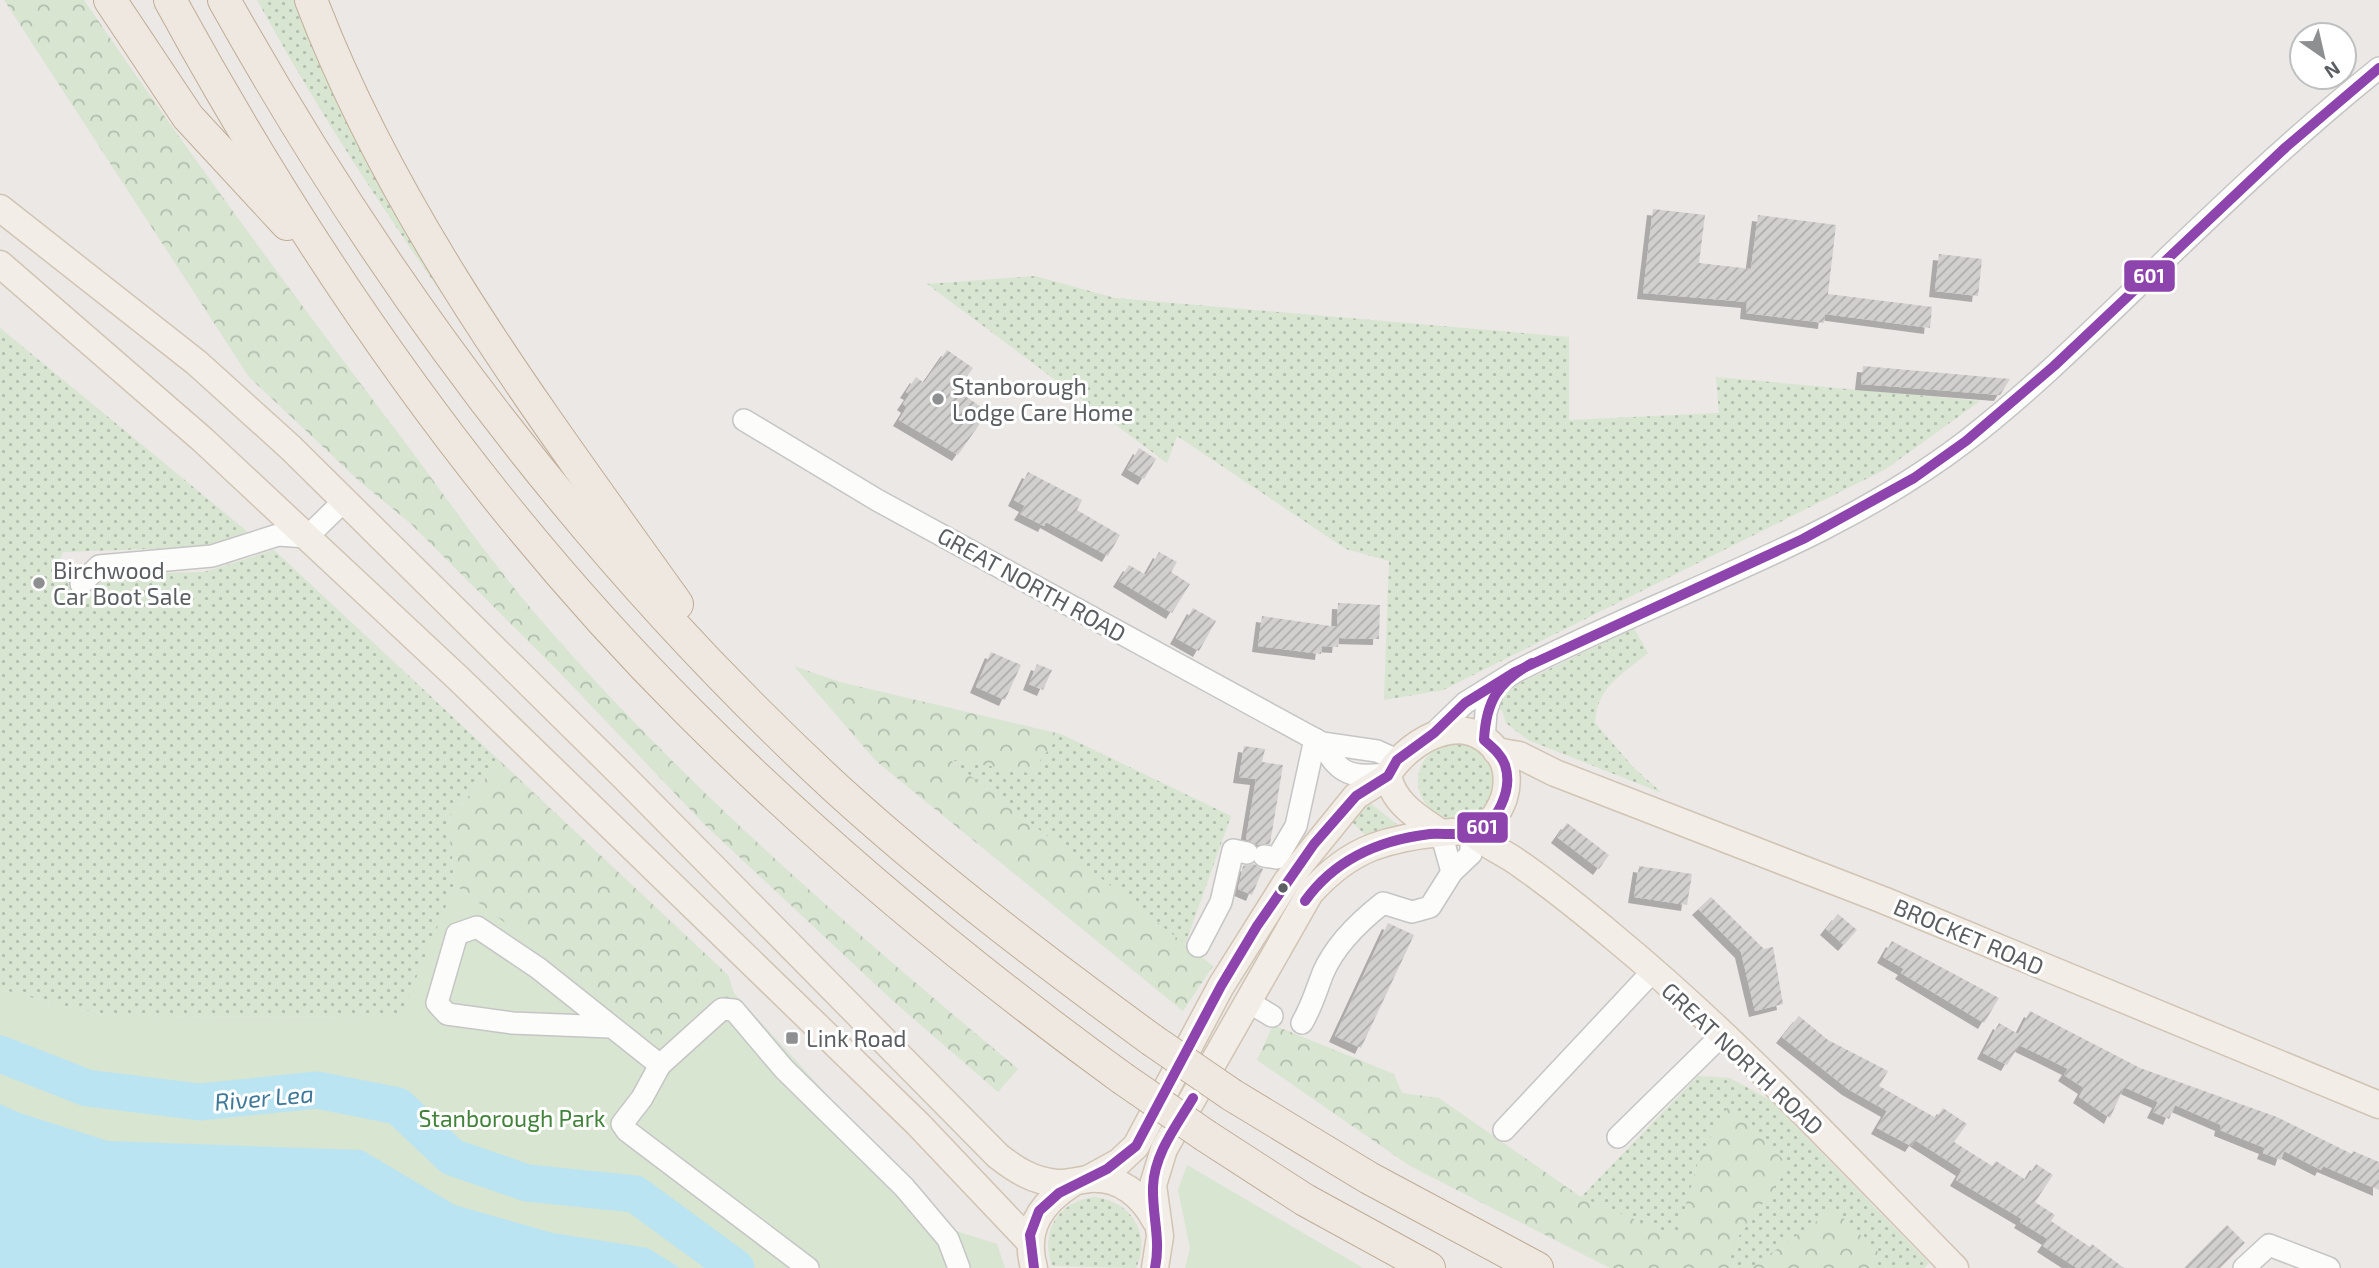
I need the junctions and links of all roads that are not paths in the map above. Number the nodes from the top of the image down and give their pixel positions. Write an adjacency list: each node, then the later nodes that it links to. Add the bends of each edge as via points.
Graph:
1 (110, 0): 8 (highway, via 188,117)
2 (170, 0): 8 (highway, via 209,72)
3 (224, 0): 14 (highway, via 344,202 452,360 618,564)
4 (311, 0): 14 (highway, via 365,124 446,271)
5 (2379, 68): 13 (street, via 2275,157 2058,362 1965,441 1831,527 1545,656)
6 (0, 208): 10 (main road, via 197,363)
7 (0, 264): 11 (main road)
8 (337, 279): 43 (highway, bridge, via 393,361 582,595 686,709 807,826 1014,1000 1122,1078 1305,1200)
9 (744, 420): 16 (street, GREAT NORTH ROAD, via 877,500)
10 (345, 500): 11 (street); 36 (main road, via 998,1156 1032,1178 1055,1183)
11 (307, 537): 12 (street, via 278,535 212,556 99,566); 38 (main road, via 918,1124)
12 (81, 584)
13 (1494, 687): 15 (street, via 1465,703); 17 (street, via 1486,712)
14 (744, 698): 44 (highway, bridge, via 838,789 938,874 1152,1040 1369,1178)
15 (1434, 733): 17 (main road, via 1469,733); 18 (main road)
16 (1319, 741): 18 (street, GREAT NORTH ROAD, via 1377,751); 18 (street, GREAT NORTH ROAD, via 1333,764 1356,776); 25 (street, via 1296,826 1277,858 1233,850 1221,902)
17 (1490, 745): 19 (main road, BROCKET ROAD); 20 (main road, via 1506,769)
18 (1391, 770): 22 (main road, via 1400,801); 36 (main road, via 1356,796 1287,881 1221,986 1136,1146 1119,1162)
19 (1555, 773): 20 (main road, via 1536,775); 33 (main road, BROCKET ROAD, via 1883,900)
20 (1503, 801): 21 (main road, via 1492,820); 23 (main road)
21 (1471, 832): 22 (main road); 23 (main road, GREAT NORTH ROAD); 24 (street, via 1471,854)
22 (1441, 833): 24 (street); 27 (main road, via 1371,848 1327,874 1310,893)
23 (1518, 862): 26 (main road, GREAT NORTH ROAD)
24 (1452, 872): 29 (street, via 1430,907 1412,912 1383,903 1361,919 1324,972)
25 (1198, 946)
26 (1653, 972): 31 (main road, GREAT NORTH ROAD); 34 (street)
27 (1247, 1001): 28 (street); 37 (main road, via 1164,1149 1153,1185)
28 (1272, 1016)
29 (1302, 1023)
30 (610, 1027): 30 (street, via 512,1023 447,1014 437,1003 457,934 477,927); 32 (street)
31 (1722, 1035): 35 (street); 45 (main road, GREAT NORTH ROAD, via 1839,1148)
32 (660, 1065): 39 (street, via 622,1124 627,1131); 40 (street, via 722,1009 734,1010 784,1069 904,1187 948,1238)
33 (2379, 1105)
34 (1504, 1130)
35 (1618, 1137)
36 (1081, 1181): 37 (main road, via 1105,1180 1128,1189); 38 (main road, via 1051,1196 1036,1217)
37 (1156, 1220): 42 (main road, via 1160,1244)
38 (1030, 1242): 41 (main road)
39 (808, 1268)
40 (959, 1268)
41 (1034, 1268)
42 (1155, 1268)
43 (1429, 1268)
44 (1536, 1268)
45 (1953, 1268)
46 (2244, 1268): 47 (street, via 2269,1245)
47 (2329, 1268)

